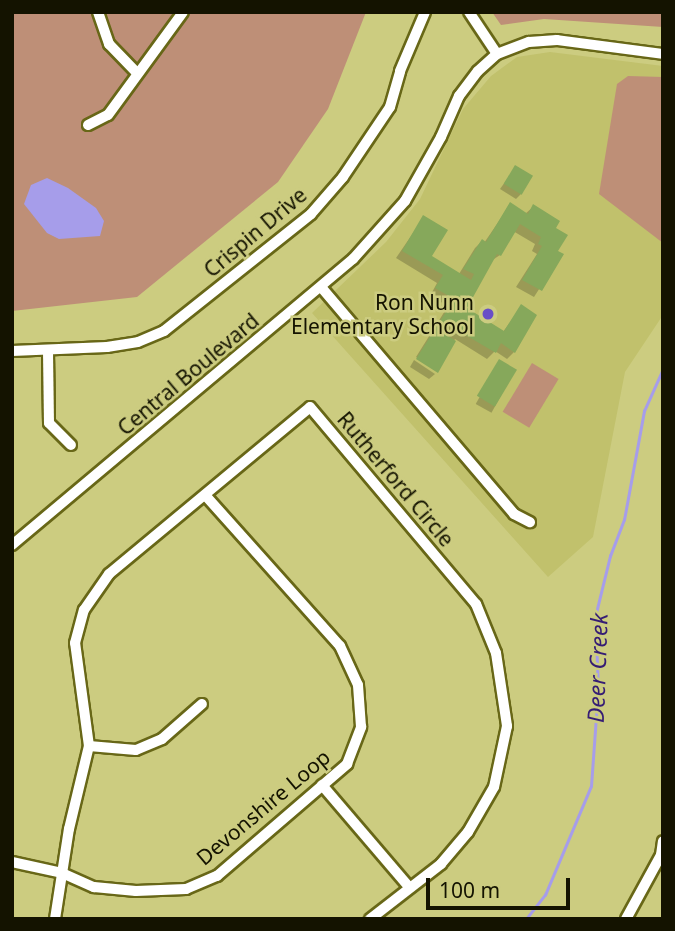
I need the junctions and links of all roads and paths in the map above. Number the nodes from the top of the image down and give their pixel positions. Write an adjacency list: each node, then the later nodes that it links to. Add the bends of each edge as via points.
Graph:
1 (98, 12): 7 (street, via 109,44)
2 (183, 12): 7 (street)
3 (425, 12): 11 (street, Crispin Drive, via 390,107 343,177 311,214 164,331 138,342)
4 (469, 12): 5 (street)
5 (497, 54): 6 (street, Central Boulevard, via 529,42 557,40); 9 (street, Central Boulevard, via 459,96 405,201)
6 (663, 54)
7 (137, 73): 8 (street, via 108,115)
8 (88, 125)
9 (321, 287): 14 (street, via 514,514); 15 (street, Central Boulevard)
10 (12, 351): 11 (street, Crispin Drive)
11 (48, 352): 12 (street, via 49,423)
12 (71, 445)
13 (206, 496): 17 (street, Rutherford Circle, via 109,574 84,610 75,643); 18 (street, Devonshire Loop, via 340,646 358,685 361,727 347,764); 23 (street, Rutherford Circle, via 310,407 476,604 496,653 507,726 494,787 468,832 441,864)
14 (530, 522)
15 (12, 545)
16 (202, 704): 17 (street, via 162,739 136,750)
17 (89, 746): 22 (street, Rutherford Circle)
18 (322, 785): 22 (street, Devonshire Loop, via 216,876 186,889 94,887); 23 (street)
19 (663, 841): 20 (street)
20 (662, 855): 26 (street)
21 (12, 862): 22 (street, Devonshire Loop)
22 (62, 873): 24 (street, Rutherford Circle)
23 (410, 888): 25 (street, Rutherford Circle)
24 (55, 919)
25 (370, 919)
26 (626, 919)

